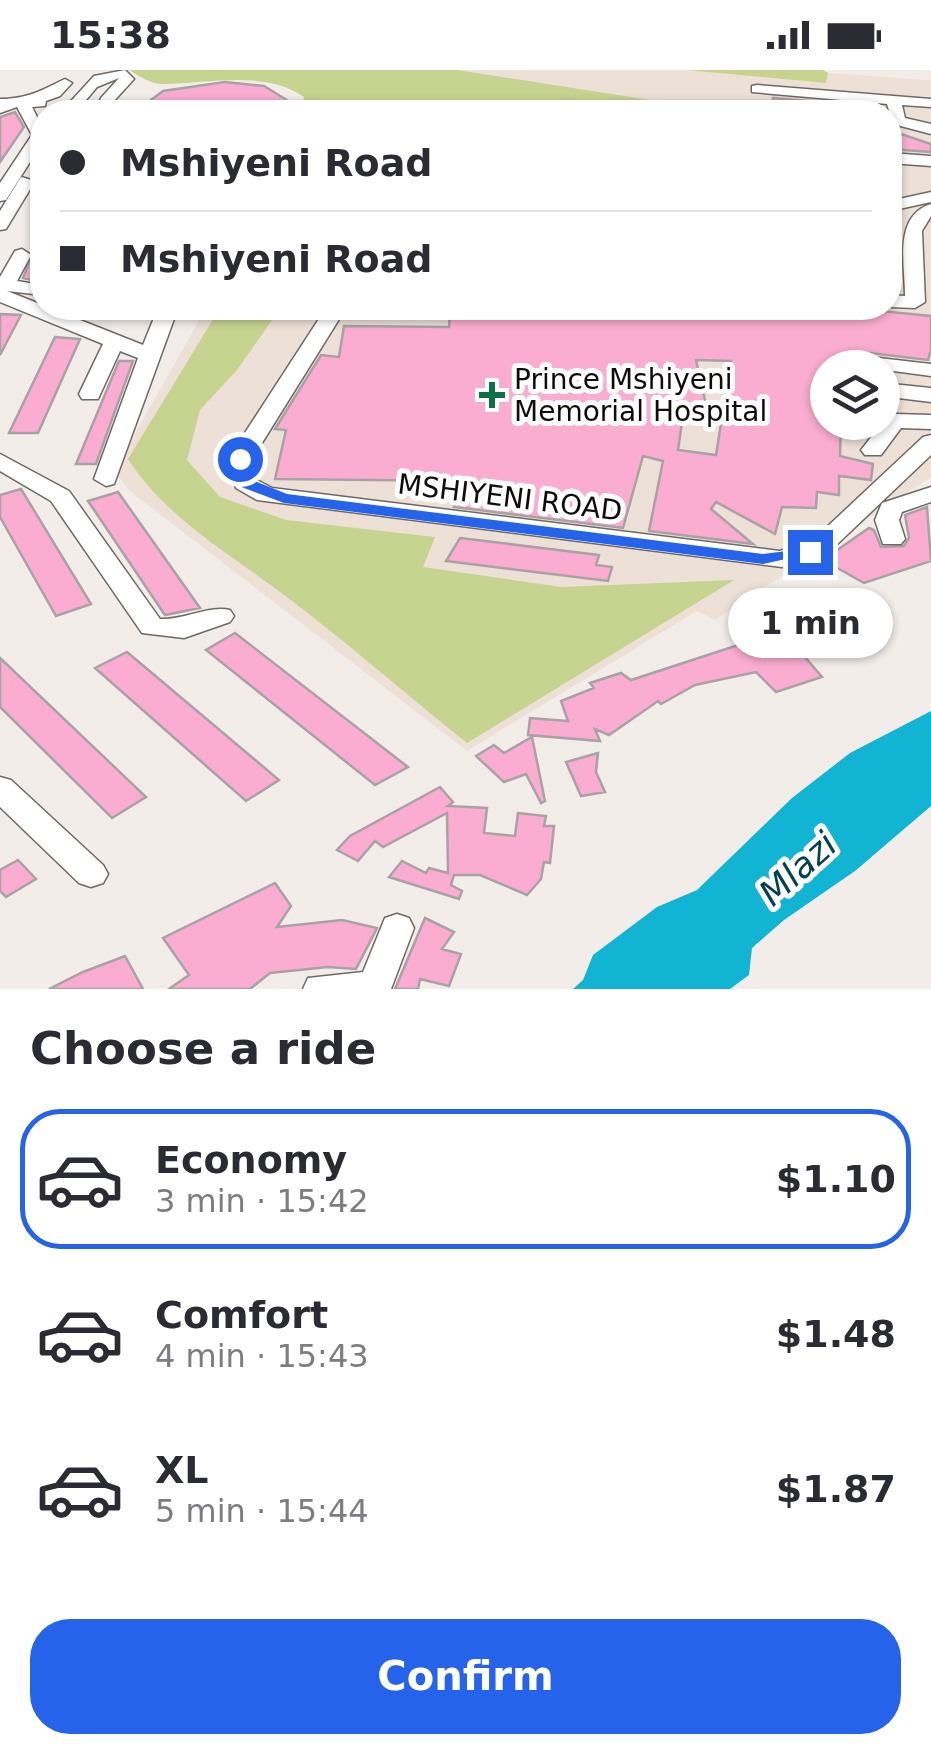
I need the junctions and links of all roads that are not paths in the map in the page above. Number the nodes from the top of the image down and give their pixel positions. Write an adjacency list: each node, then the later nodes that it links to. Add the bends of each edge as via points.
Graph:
1 (65, 84): 5 (street)
2 (756, 89): 4 (street)
3 (931, 94): 4 (street)
4 (888, 96): 8 (street); 9 (street)
5 (40, 100)
6 (79, 100): 7 (street, via 108,74 124,74 127,79)
7 (107, 100)
8 (890, 100)
9 (931, 102)
10 (30, 104): 12 (street)
11 (0, 107): 12 (street)
12 (24, 107): 13 (street); 14 (street)
13 (30, 107)
14 (30, 118)
15 (902, 122): 16 (street)
16 (931, 129)
17 (30, 150): 21 (street)
18 (902, 159): 19 (street)
19 (931, 162)
20 (30, 176): 25 (street)
21 (0, 196)
22 (931, 197): 23 (street)
23 (902, 203)
24 (931, 209): 30 (street, via 914,226)
25 (0, 225)
26 (22, 255): 27 (street, via 5,285)
27 (30, 292)
28 (30, 294): 29 (street)
29 (0, 296)
30 (923, 302)
31 (81, 320): 34 (street)
32 (163, 320): 35 (street)
33 (328, 320): 42 (street, MSHIYENI ROAD, via 240,459 244,482 266,495 782,559 821,546)
34 (114, 339): 35 (street); 39 (street)
35 (148, 355): 45 (street)
36 (900, 366): 37 (street)
37 (931, 370)
38 (900, 392): 40 (street)
39 (90, 394)
40 (931, 396)
41 (931, 422): 43 (street, via 891,422)
42 (931, 442)
43 (873, 450)
44 (0, 461): 48 (street, via 60,496 152,626 184,629)
45 (106, 479)
46 (931, 494): 47 (street, via 890,508)
47 (892, 539)
48 (220, 616)
49 (0, 788): 50 (street)
50 (91, 874)
51 (397, 928): 52 (street, via 377,982)
52 (321, 989)

